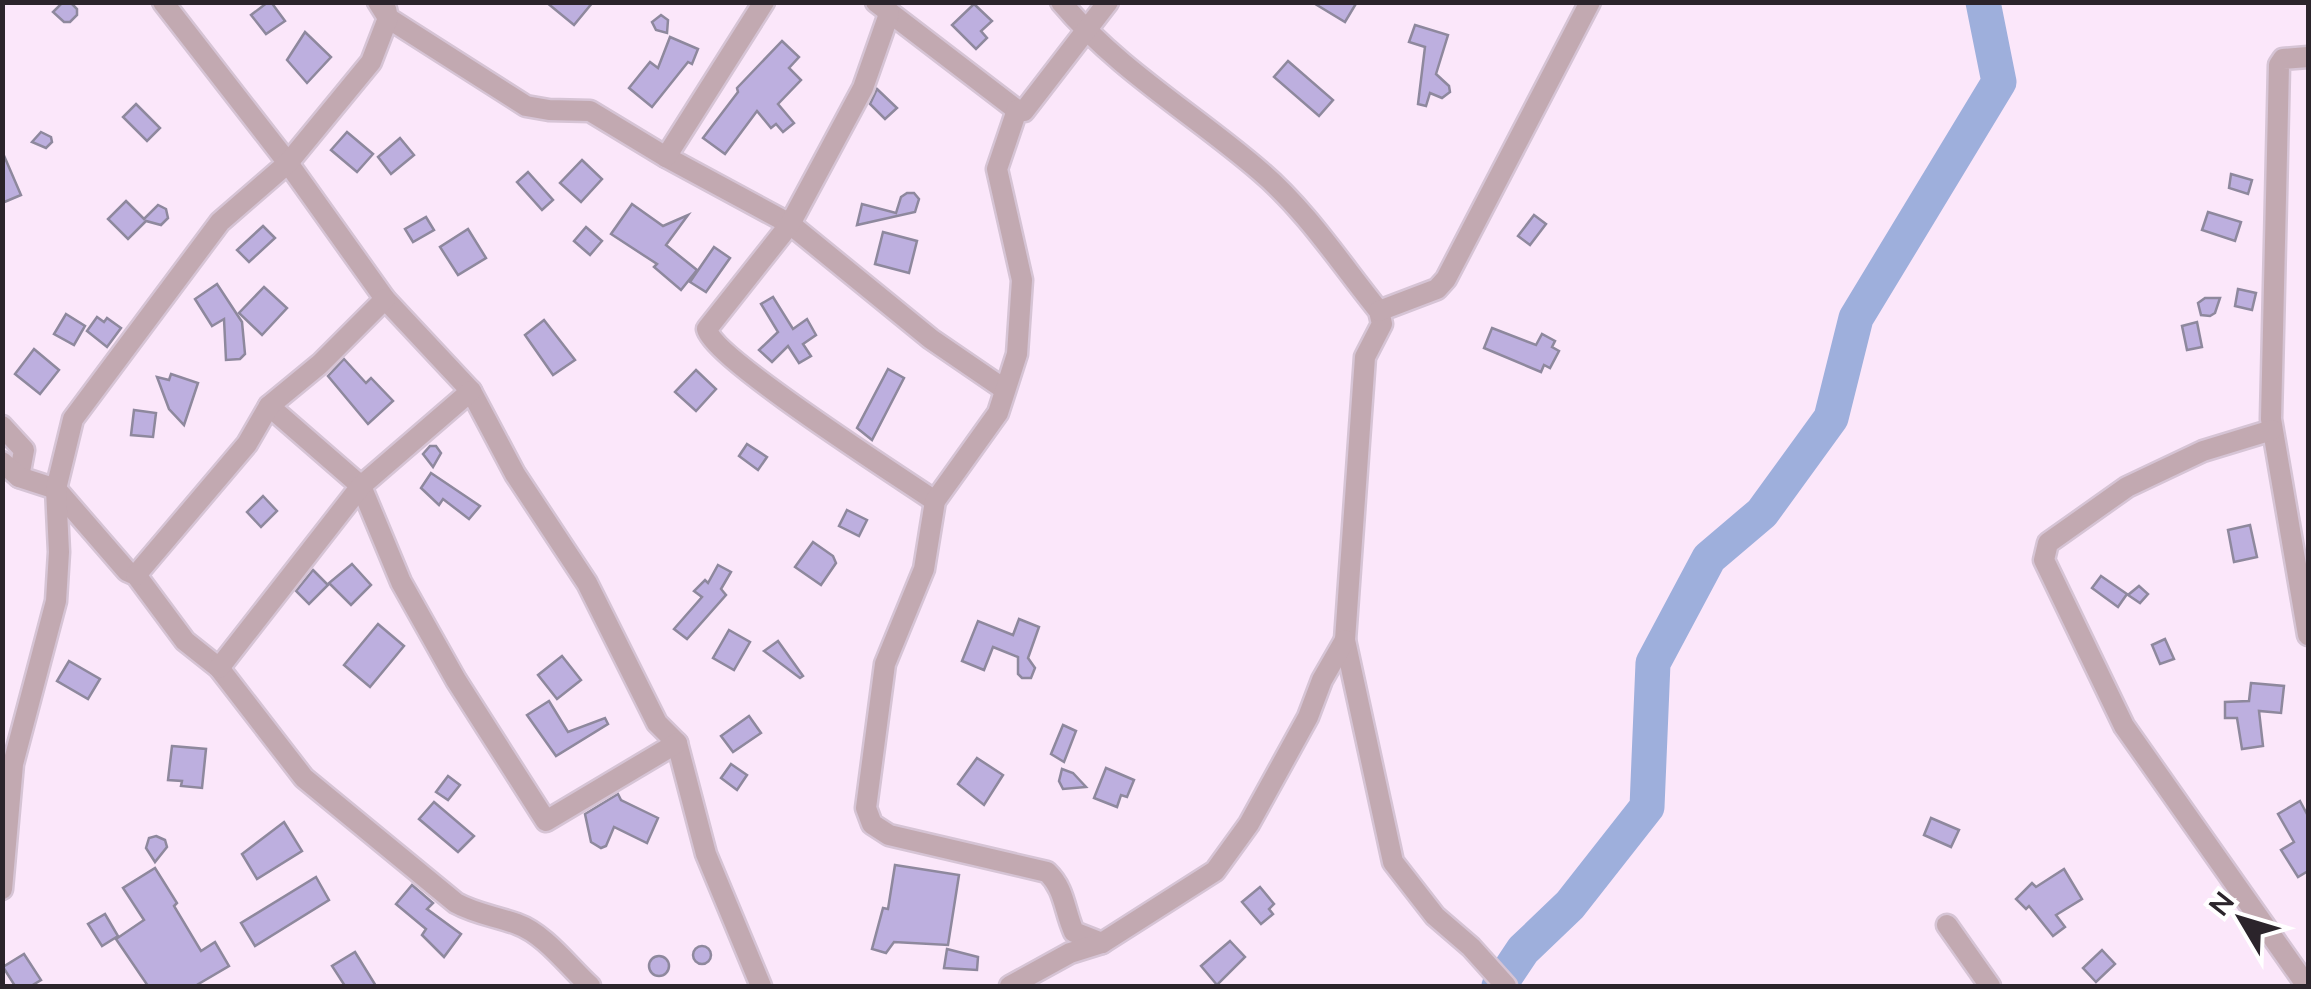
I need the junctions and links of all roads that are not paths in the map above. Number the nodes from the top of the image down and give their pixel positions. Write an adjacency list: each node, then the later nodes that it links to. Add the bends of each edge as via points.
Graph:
1 (164, 2): 12 (street)
2 (764, 2): 11 (street)
3 (1061, 2): 8 (street)
4 (1108, 2): 8 (street)
5 (1590, 2): 15 (street, via 1446,279 1437,289)
6 (384, 8): 11 (street, via 526,106 590,111); 12 (street, via 372,62)
7 (882, 8): 10 (street); 13 (street, via 863,88)
8 (1086, 32): 10 (street, via 1024,111); 15 (street, via 1261,171)
9 (2308, 57): 20 (street, via 2283,59 2278,80)
10 (1017, 110): 16 (street, via 997,169 1022,280 1017,354)
11 (666, 157): 13 (street)
12 (288, 163): 14 (street); 24 (street, via 220,222 108,369 74,419)
13 (790, 224): 16 (street, via 930,339); 25 (street, via 710,323 707,336)
14 (385, 299): 17 (street); 18 (street)
15 (1379, 311): 28 (street, via 1382,324 1365,357)
16 (1004, 389): 25 (street, via 998,414)
17 (471, 391): 23 (street); 30 (street, via 515,474 587,583 656,722)
18 (269, 406): 23 (street); 26 (street, via 247,444)
19 (2, 426): 22 (street, via 24,450)
20 (2272, 430): 27 (street); 39 (street, via 2202,450 2127,488 2048,543 2044,560 2124,726)
21 (2, 462): 22 (street)
22 (19, 477): 24 (street)
23 (361, 486): 29 (street); 30 (street, via 401,582 546,821)
24 (56, 489): 26 (street); 31 (street, via 56,601 13,764)
25 (935, 501): 33 (street, via 924,569 886,664 866,808 872,824 889,834 1048,872 1074,932)
26 (136, 574): 29 (street, via 185,640)
27 (2308, 635)
28 (1345, 640): 33 (street, via 1249,824 1215,871); 37 (street, via 1393,862 1435,916)
29 (219, 668): 34 (street, via 304,778 456,903 535,934)
30 (677, 743): 35 (street, via 706,854)
31 (2, 889)
32 (1947, 925): 38 (street)
33 (1102, 943): 36 (street)
34 (590, 986)
35 (761, 986)
36 (1010, 986)
37 (1506, 986)
38 (1990, 986)
39 (2308, 986)

